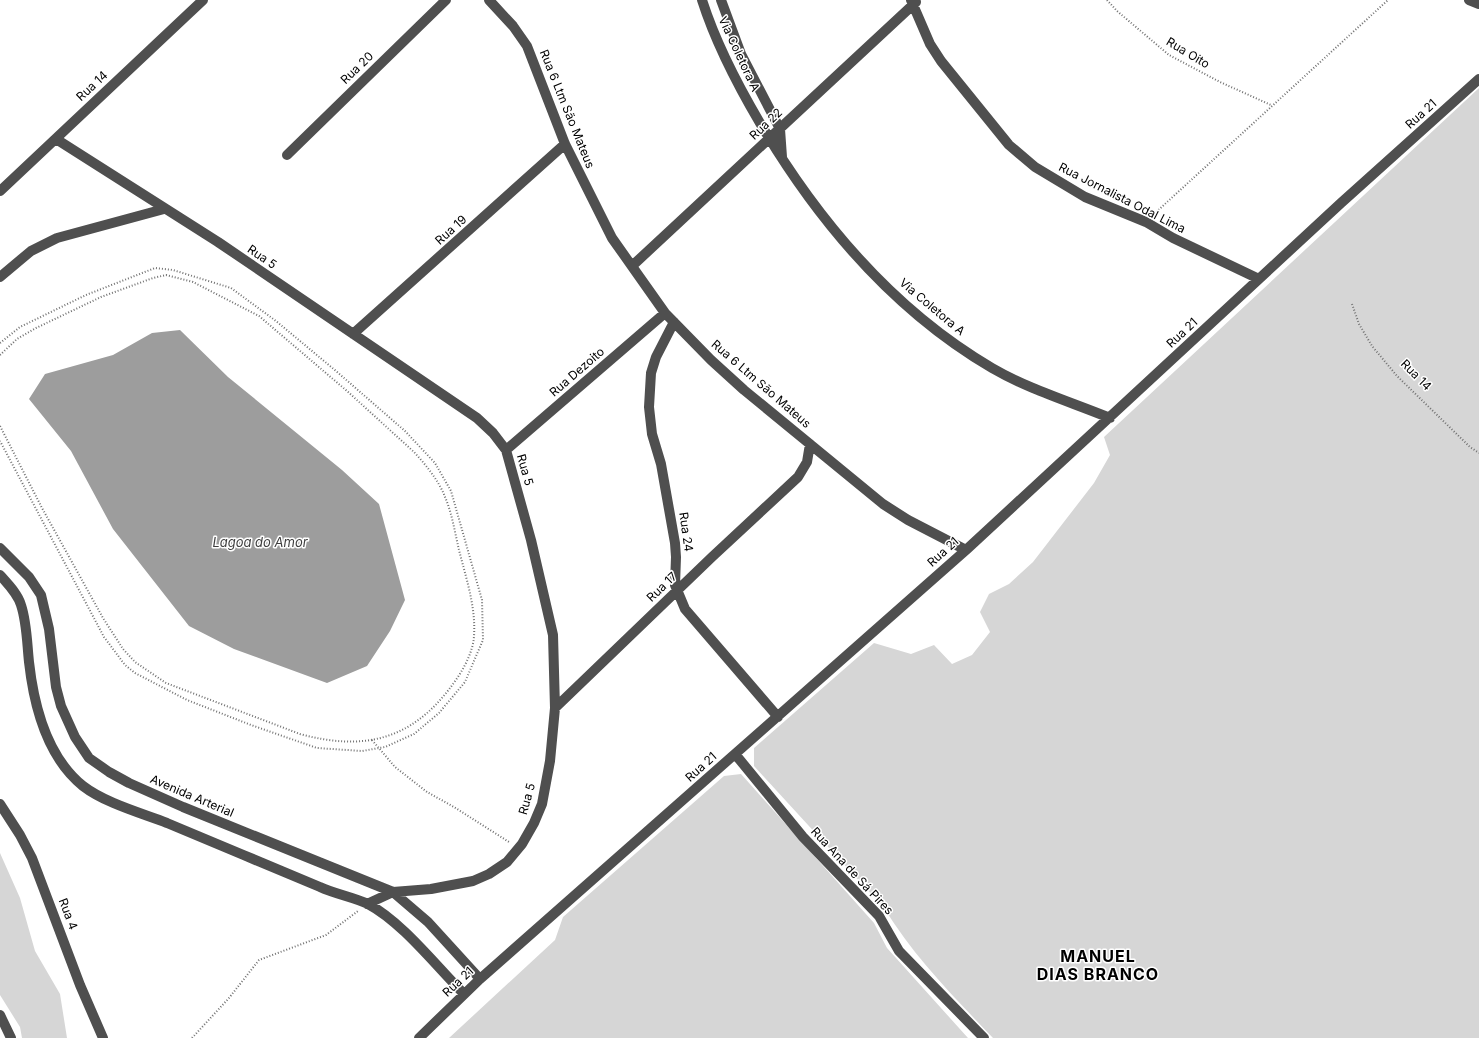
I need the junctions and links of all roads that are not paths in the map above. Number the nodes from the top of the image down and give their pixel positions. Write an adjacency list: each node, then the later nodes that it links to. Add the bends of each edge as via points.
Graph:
1 (203, 0): 11 (street, Rua 14)
2 (446, 0): 14 (street, Rua 20)
3 (489, 0): 13 (street, Rua 6 Ltm São Mateus, via 527,46)
4 (702, 0): 12 (street, Via Coletora A, via 711,29 731,71)
5 (721, 0): 10 (street, Via Coletora A, via 741,54)
6 (1469, 0): 8 (street)
7 (913, 2): 10 (street, Rua 22); 20 (street, Rua Jornalista Odal Lima, via 930,44 941,61 1021,155 1059,183 1085,197 1146,222 1173,238)
8 (1479, 4)
9 (1479, 79): 20 (street, Rua 21)
10 (780, 129): 12 (street, Rua 22); 15 (street, Via Coletora A)
11 (56, 138): 16 (street, Rua 14); 17 (street, Rua 5)
12 (769, 138): 15 (street, Via Coletora A); 18 (street, Rua 22)
13 (565, 144): 18 (street, Rua 6 Ltm São Mateus, via 612,238); 23 (street, Rua 19)
14 (287, 155)
15 (782, 159): 24 (street, Via Coletora A, via 843,242 937,332 1010,378)
16 (0, 191)
17 (164, 209): 19 (street, via 58,238 31,251); 23 (street, Rua 5, via 218,242)
18 (632, 266): 21 (street, Rua 6 Ltm São Mateus)
19 (0, 277)
20 (1259, 279): 24 (street, Rua 21)
21 (665, 313): 22 (street, Rua 6 Ltm São Mateus); 26 (street, Rua Dezoito)
22 (674, 322): 25 (street, Rua 6 Ltm São Mateus, via 744,390); 30 (street, Rua 24, via 656,357 651,373 649,406 652,434 662,470 675,544)
23 (353, 334): 26 (street, Rua 5, via 477,418 494,433)
24 (1110, 418): 28 (street, Rua 21)
25 (810, 444): 28 (street, Rua 6 Ltm São Mateus, via 893,511); 30 (street, Rua 17, via 807,462 798,477)
26 (506, 450): 31 (street, Rua 5, via 549,615 554,656)
27 (0, 548): 35 (street, Avenida Arterial, via 29,577 41,595 61,706 75,737 89,758 109,772 176,804)
28 (966, 550): 32 (street, Rua 21)
29 (0, 575): 36 (street, via 21,604 30,672 48,738 57,757 84,787 113,802 334,893)
30 (676, 591): 31 (street, Rua 17); 32 (street, Rua 24, via 685,609)
31 (555, 708): 35 (street, Rua 5, via 550,761 542,804 519,848 507,862 490,874 473,881 431,889)
32 (778, 717): 33 (street, Rua 21)
33 (735, 754): 37 (street, Rua 21); 43 (street, Rua Ana de Sá Pires, via 803,837 879,916 899,951)
34 (0, 804): 41 (street, Rua 4, via 20,835 34,864)
35 (393, 892): 36 (street); 37 (street, Avenida Arterial, via 428,922)
36 (367, 904): 38 (street, via 402,929)
37 (480, 980): 38 (street, Rua 21)
38 (464, 994): 42 (street, Rua 21)
39 (0, 1016): 40 (street)
40 (11, 1038)
41 (103, 1038)
42 (419, 1038)
43 (984, 1038)

